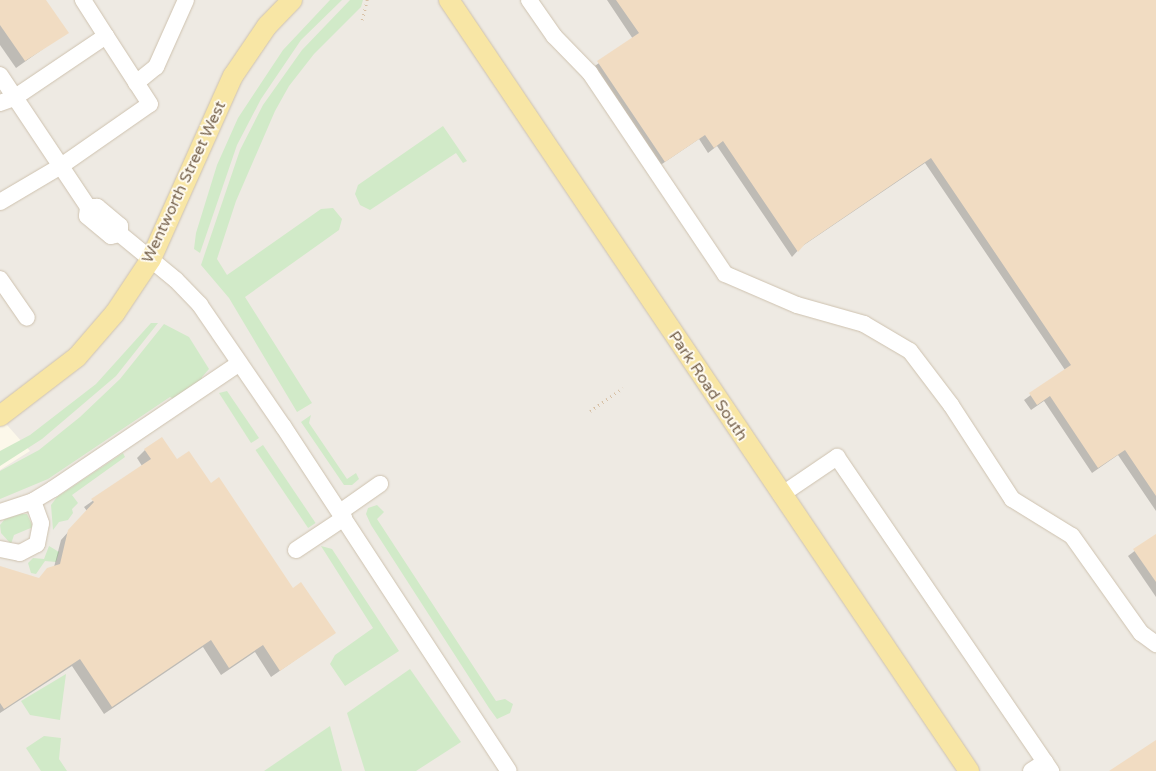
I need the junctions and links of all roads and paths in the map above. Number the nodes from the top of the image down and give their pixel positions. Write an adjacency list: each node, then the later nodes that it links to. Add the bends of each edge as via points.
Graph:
1 (83, 0): 8 (lane)
2 (292, 0): 14 (main road, Wentworth Street West, via 267,26 233,76)
3 (367, 0): 7 (path)
4 (449, 0): 22 (main road, Park Road South)
5 (529, 0): 28 (lane, via 554,36 590,73 725,274 797,305 864,324 910,351 951,406 1012,499 1072,536 1141,633)
6 (182, 3): 10 (lane, via 156,67)
7 (362, 20)
8 (106, 36): 10 (lane); 11 (lane)
9 (0, 75): 11 (lane)
10 (136, 83): 12 (lane, via 150,104)
11 (7, 100): 12 (lane)
12 (61, 166): 13 (lane); 14 (lane, via 88,207 87,216 111,236 120,234)
13 (0, 202)
14 (151, 259): 17 (lane, via 200,305); 20 (main road, Wentworth Street West, via 115,313 83,351)
15 (0, 279): 16 (lane)
16 (28, 318)
17 (240, 363): 23 (lane); 25 (lane)
18 (623, 388): 19 (path)
19 (590, 411)
20 (0, 416)
21 (380, 484): 25 (lane)
22 (781, 495): 29 (lane, via 837,457); 31 (main road, Park Road South)
23 (33, 500): 24 (lane); 26 (lane, via 41,523 37,544 20,553)
24 (0, 512)
25 (342, 515): 27 (lane); 30 (lane)
26 (0, 549)
27 (296, 550)
28 (1156, 644)
29 (1048, 766): 32 (lane)
30 (509, 771)
31 (969, 771)
32 (1031, 771)

